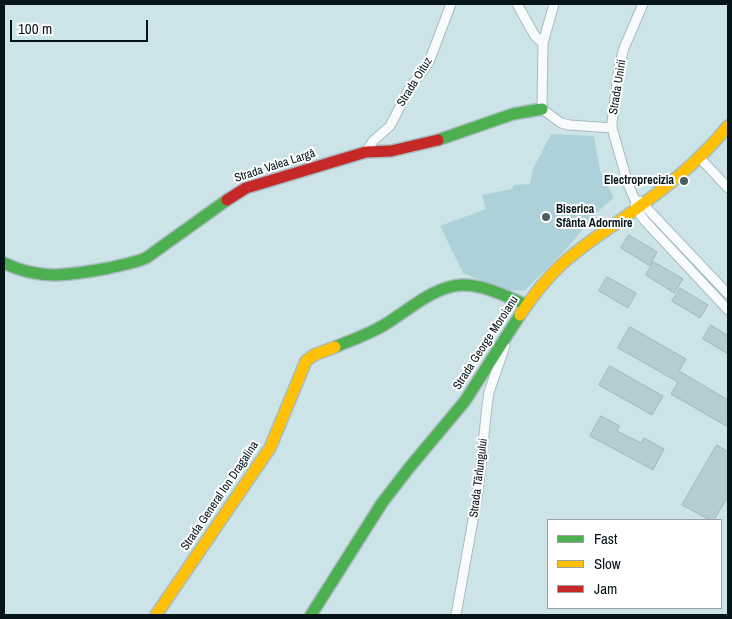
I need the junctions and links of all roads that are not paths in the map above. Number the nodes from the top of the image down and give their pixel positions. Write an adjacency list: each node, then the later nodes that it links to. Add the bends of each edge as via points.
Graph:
1 (451, 4): 9 (street, Strada Oituz, via 430,62 408,89 390,126)
2 (517, 4): 5 (street, via 535,36)
3 (554, 4): 5 (street)
4 (643, 4): 8 (street, Strada Unirii, via 619,67)
5 (542, 42): 6 (street)
6 (542, 109): 8 (street, via 561,123); 9 (street, Strada Valea Largă, via 504,116 467,132 399,150)
7 (728, 126): 10 (street, Strada George Moroianu)
8 (612, 128): 12 (street, Strada Unirii, via 626,179)
9 (366, 152): 13 (street, Strada Valea Largă, via 239,191 137,262 48,276 26,273)
10 (700, 158): 11 (street); 12 (street, Strada George Moroianu)
11 (728, 188)
12 (638, 204): 14 (street); 15 (street, Strada George Moroianu, via 564,262); 16 (street)
13 (4, 263)
14 (728, 294)
15 (527, 305): 17 (street, Strada George Moroianu); 18 (street, Strada General Ion Dragalina, via 471,286 454,286 419,302 374,331 306,361 270,448)
16 (728, 310)
17 (504, 342): 19 (street, Strada George Moroianu, via 464,403 381,505); 20 (street, Strada Tărlungului, via 489,392 478,492)
18 (156, 615)
19 (311, 615)
20 (456, 615)

